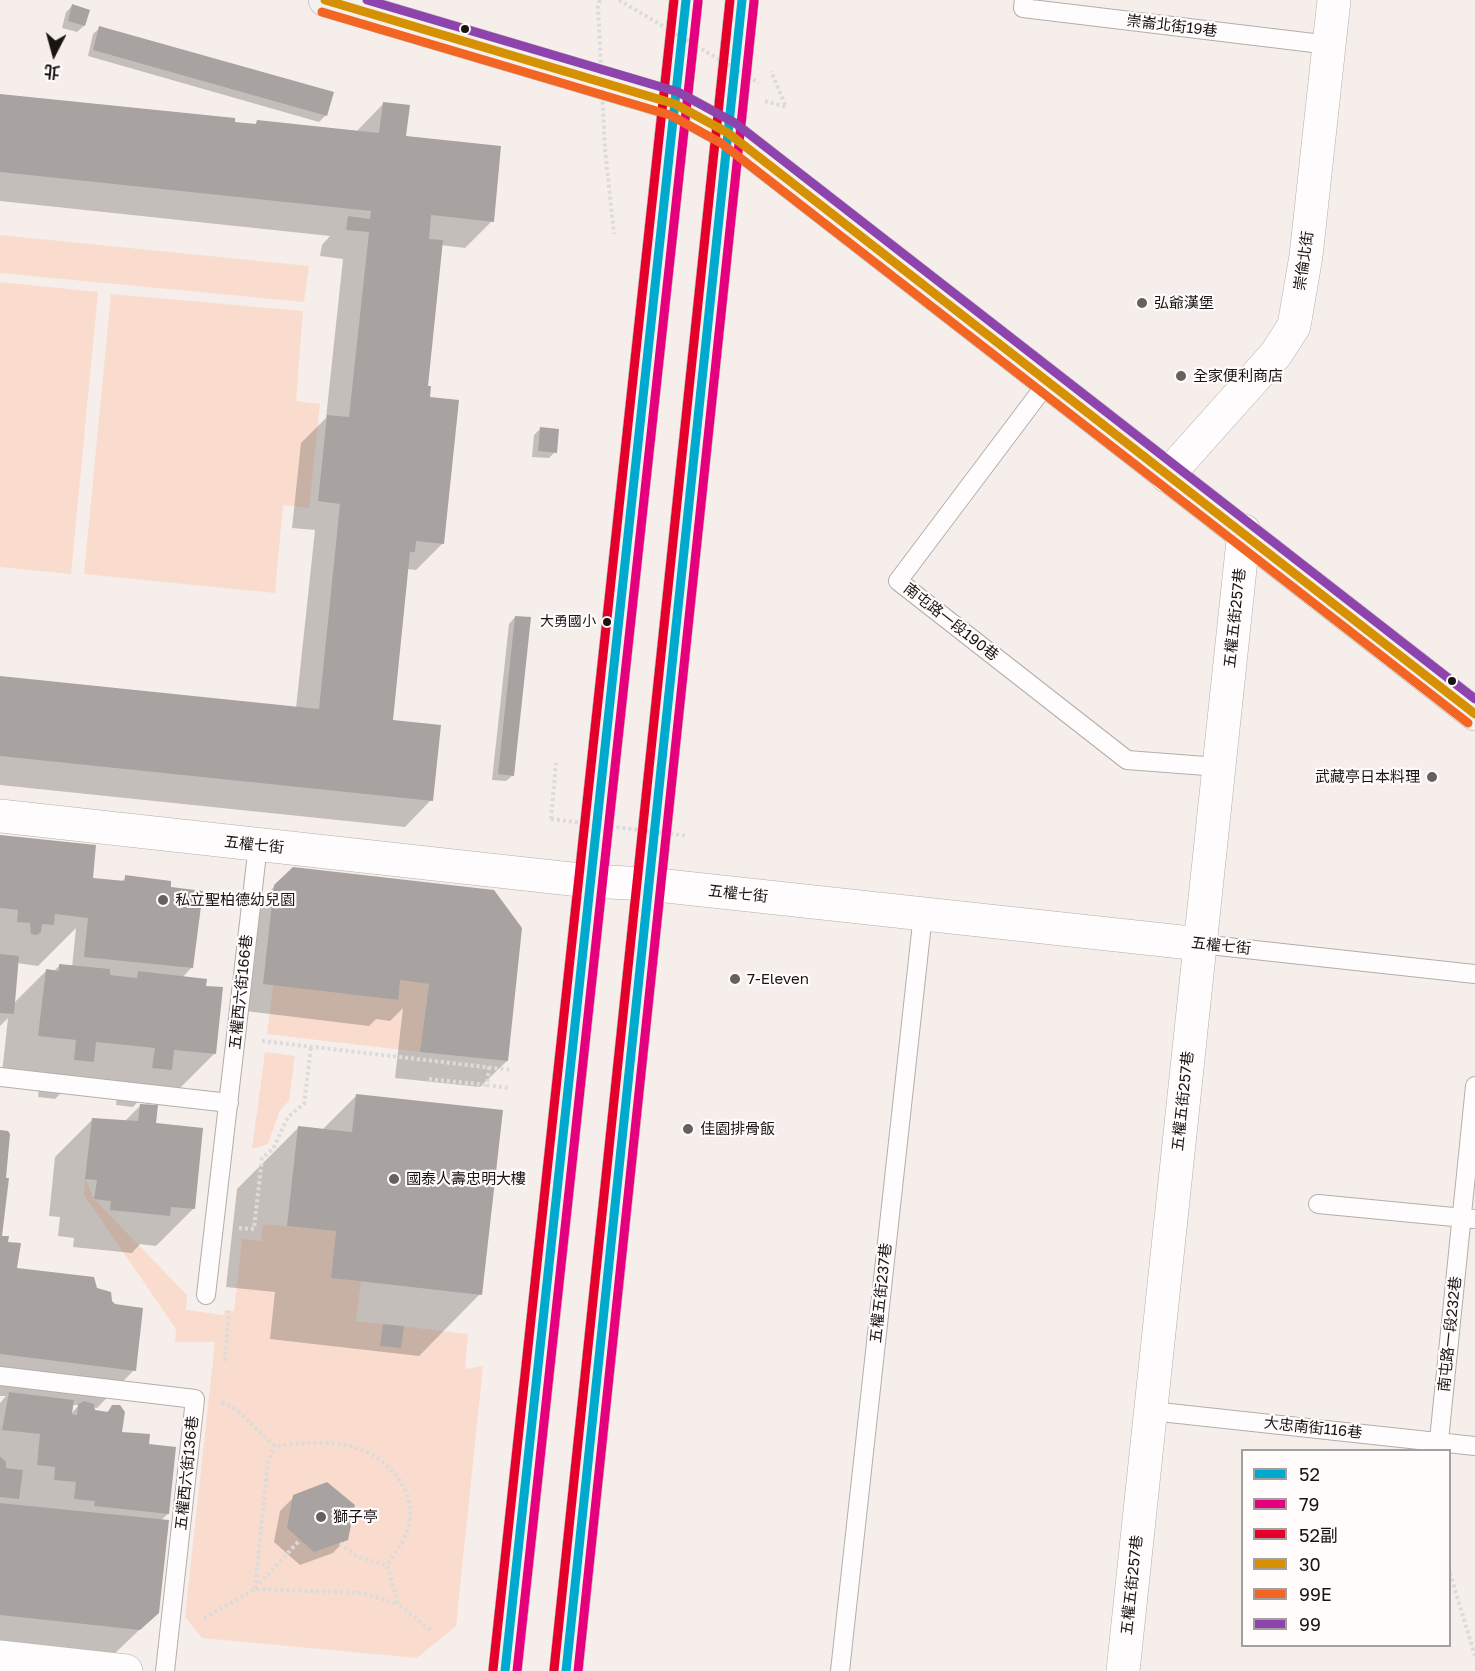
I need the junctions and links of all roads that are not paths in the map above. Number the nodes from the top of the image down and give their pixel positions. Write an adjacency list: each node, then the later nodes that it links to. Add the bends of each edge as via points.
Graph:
1 (324, 0): 7 (main road)
2 (686, 0): 7 (main road)
3 (742, 0): 8 (main road)
4 (1024, 0): 6 (lane, 崇崙北街19巷, via 1023,8)
5 (1334, 0): 6 (street, 崇倫北街)
6 (1330, 45): 10 (street, 崇倫北街, via 1306,256 1294,326 1276,354)
7 (675, 104): 8 (main road); 16 (main road)
8 (728, 133): 9 (main road); 17 (main road)
9 (1047, 383): 10 (main road); 13 (lane, 南屯路一段190巷, via 898,581 1128,760)
10 (1167, 476): 11 (main road)
11 (1244, 531): 12 (main road); 13 (street, 五權五街257巷)
12 (1475, 714)
13 (1219, 767): 19 (street, 五權五街257巷)
14 (0, 816): 15 (street, 五權七街)
15 (258, 845): 16 (street, 五權七街); 23 (lane, 五權西六街166巷)
16 (589, 881): 17 (street, 五權七街); 34 (main road)
17 (648, 884): 18 (street, 五權七街); 35 (main road)
18 (923, 915): 19 (street, 五權七街); 36 (lane, 五權五街237巷)
19 (1200, 944): 20 (lane, 五權七街); 28 (street, 五權五街257巷)
20 (1475, 974)
21 (0, 1077): 23 (lane)
22 (1475, 1086): 25 (lane, 南屯路一段232巷)
23 (229, 1103): 26 (lane, 五權西六街166巷)
24 (1318, 1204): 25 (lane)
25 (1468, 1219): 29 (lane, 南屯路一段232巷)
26 (206, 1295)
27 (0, 1376): 33 (lane, 五權西六街136巷, via 195,1399)
28 (1151, 1411): 29 (lane, 大忠南街116巷); 37 (street, 五權五街257巷)
29 (1439, 1446): 30 (lane, 大忠南街116巷)
30 (1475, 1446)
31 (0, 1657): 32 (street)
32 (126, 1671)
33 (165, 1671)
34 (504, 1671)
35 (566, 1671)
36 (840, 1671)
37 (1123, 1671)

